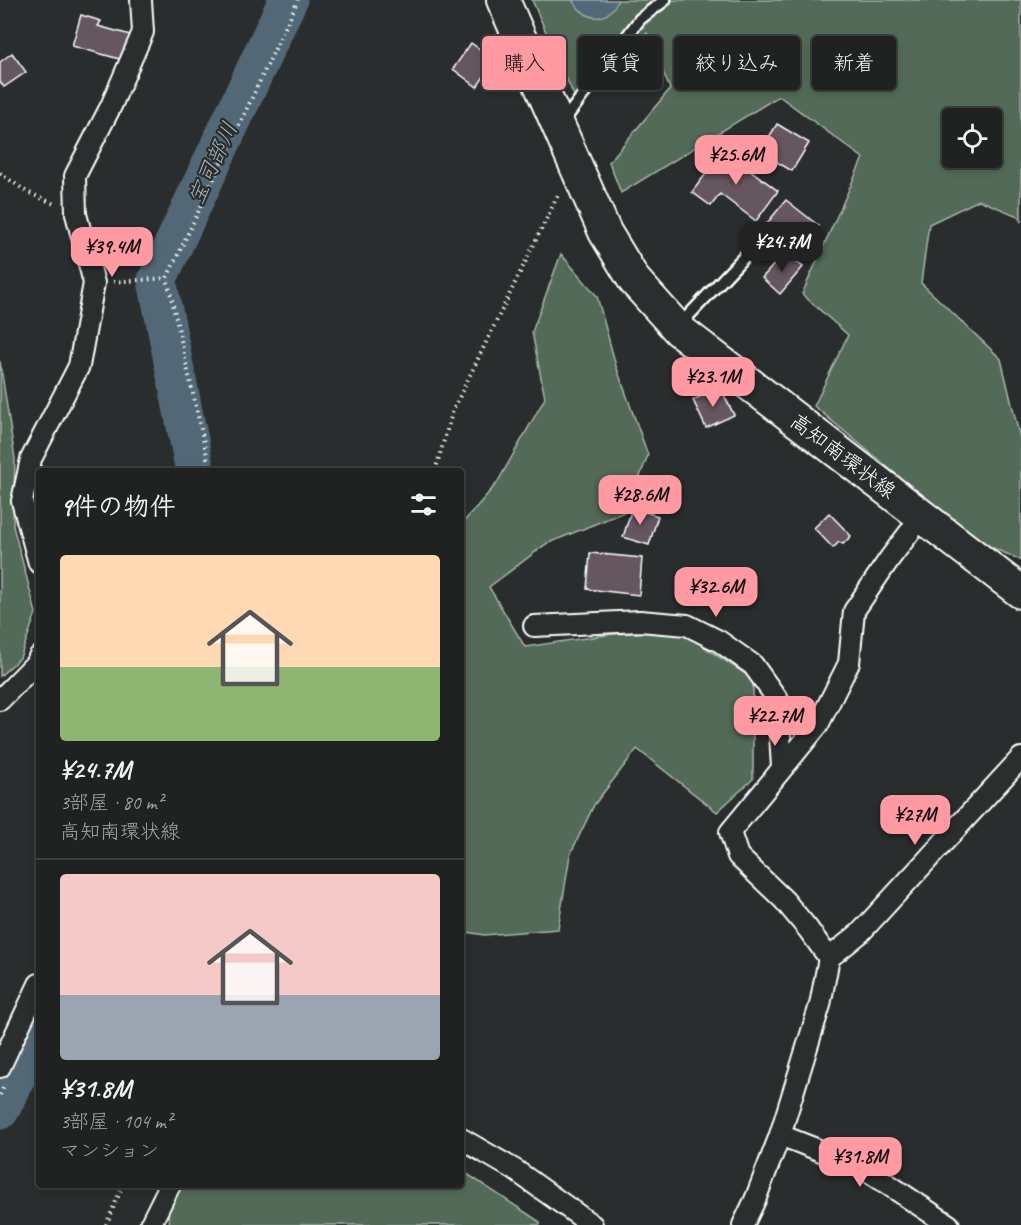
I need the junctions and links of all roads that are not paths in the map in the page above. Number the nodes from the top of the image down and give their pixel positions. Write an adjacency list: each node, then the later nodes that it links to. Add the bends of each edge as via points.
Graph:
1 (141, 0): 8 (street, via 143,32 75,176 76,214 94,283 79,366 31,459 22,501)
2 (503, 0): 4 (main road, 高知南環状線)
3 (665, 0): 4 (lane, via 640,19)
4 (558, 128): 6 (main road, 高知南環状線, via 605,232 634,280)
5 (759, 241): 6 (lane)
6 (679, 330): 7 (main road, 高知南環状線)
7 (922, 516): 9 (main road, 高知南環状線); 14 (street, via 854,610 849,663 819,725)
8 (36, 552)
9 (1021, 592)
10 (534, 626): 14 (street, via 640,621 687,625 719,640 753,665 778,700)
11 (36, 662): 12 (street)
12 (0, 700)
13 (1021, 758): 15 (street, via 860,933)
14 (782, 768): 15 (street, via 730,832 738,856 784,900)
15 (830, 958): 18 (street, via 820,1005)
16 (36, 990): 17 (street)
17 (0, 1066)
18 (780, 1135): 23 (street); 24 (street, via 862,1167)
19 (464, 1140): 22 (street, via 515,1170)
20 (168, 1188): 21 (street)
21 (150, 1225)
22 (592, 1225)
23 (743, 1225)
24 (950, 1225)

